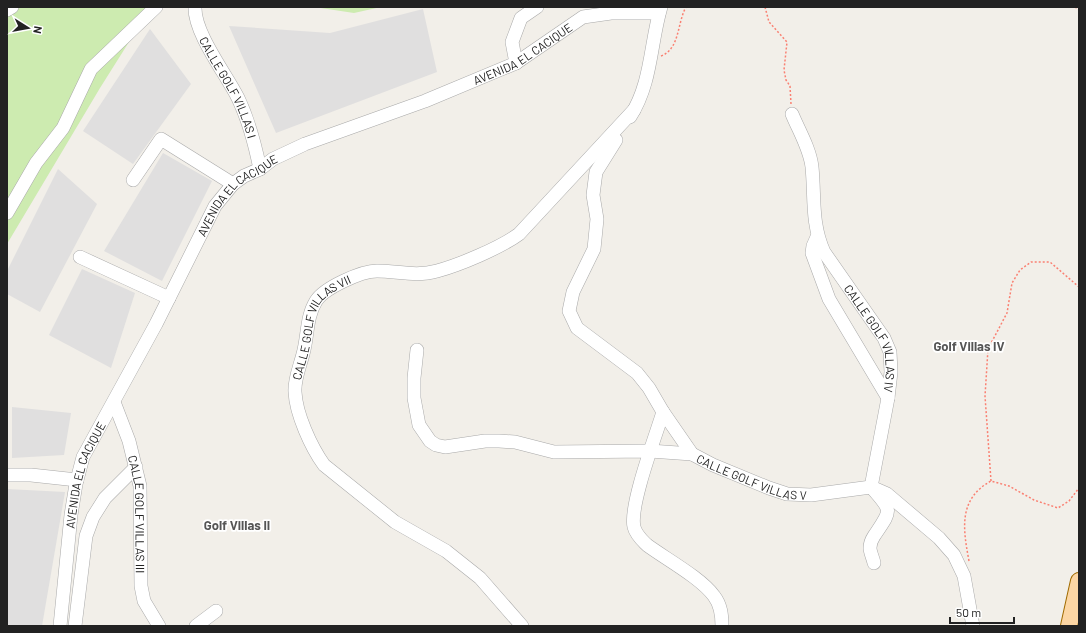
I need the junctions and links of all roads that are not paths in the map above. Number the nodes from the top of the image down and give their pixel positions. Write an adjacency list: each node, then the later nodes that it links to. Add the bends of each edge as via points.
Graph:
1 (12, 7): 5 (street)
2 (156, 7): 13 (street, via 91,69 62,128 32,169)
3 (195, 7): 10 (street, CALLE GOLF VILLAS I, via 197,22 249,125)
4 (537, 7): 7 (street, via 521,18 512,42)
5 (7, 10)
6 (660, 10): 7 (street, AVENIDA EL CACIQUE, via 611,13 583,18); 8 (street, via 647,80)
7 (516, 63): 10 (street, AVENIDA EL CACIQUE, via 426,101 305,144 272,159)
8 (634, 110): 20 (street, via 596,172 593,195 597,219 594,249 572,292 569,311 577,328 637,373 650,388); 34 (street, CALLE GOLF VILLAS VII, via 519,234 503,245 437,271 411,275 374,271 328,289 311,312 305,349 298,371 295,392 299,412 317,455 324,465 395,522 446,551 480,578)
9 (792, 114): 14 (street, CALLE GOLF VILLAS IV, via 812,165)
10 (260, 169): 12 (street, AVENIDA EL CACIQUE)
11 (133, 180): 12 (street, via 161,139)
12 (233, 184): 16 (street, AVENIDA EL CACIQUE, via 215,206)
13 (7, 213)
14 (817, 237): 18 (street, via 812,253 829,299); 18 (street, CALLE GOLF VILLAS IV, via 824,252 884,338 890,352)
15 (80, 257): 16 (street)
16 (168, 298): 19 (street, AVENIDA EL CACIQUE)
17 (417, 350): 21 (street, CALLE GOLF VILLAS V, via 414,398 419,425 436,446 499,441 515,442 554,452)
18 (888, 398): 26 (street, CALLE GOLF VILLAS IV)
19 (114, 402): 23 (street, CALLE GOLF VILLAS III); 25 (street, AVENIDA EL CACIQUE, via 83,457)
20 (663, 412): 21 (street); 22 (street)
21 (650, 451): 22 (street, CALLE GOLF VILLAS V); 35 (street, via 635,506 635,528 647,545 706,586 720,606)
22 (692, 454): 26 (street, CALLE GOLF VILLAS V, via 787,494 811,495)
23 (136, 467): 31 (street, via 105,498 93,517 86,536); 32 (street, CALLE GOLF VILLAS III, via 141,504 141,586 144,601)
24 (7, 475): 25 (street)
25 (77, 480): 30 (street, AVENIDA EL CACIQUE, via 68,540)
26 (871, 487): 27 (street, via 887,505 888,512 887,519 871,542); 36 (street, via 893,498 939,538 954,555 964,576)
27 (874, 563)
28 (1079, 581): 37 (main road)
29 (216, 611): 33 (street)
30 (60, 626)
31 (75, 626)
32 (159, 626)
33 (196, 626)
34 (522, 626)
35 (722, 626)
36 (973, 626)
37 (1069, 626)

